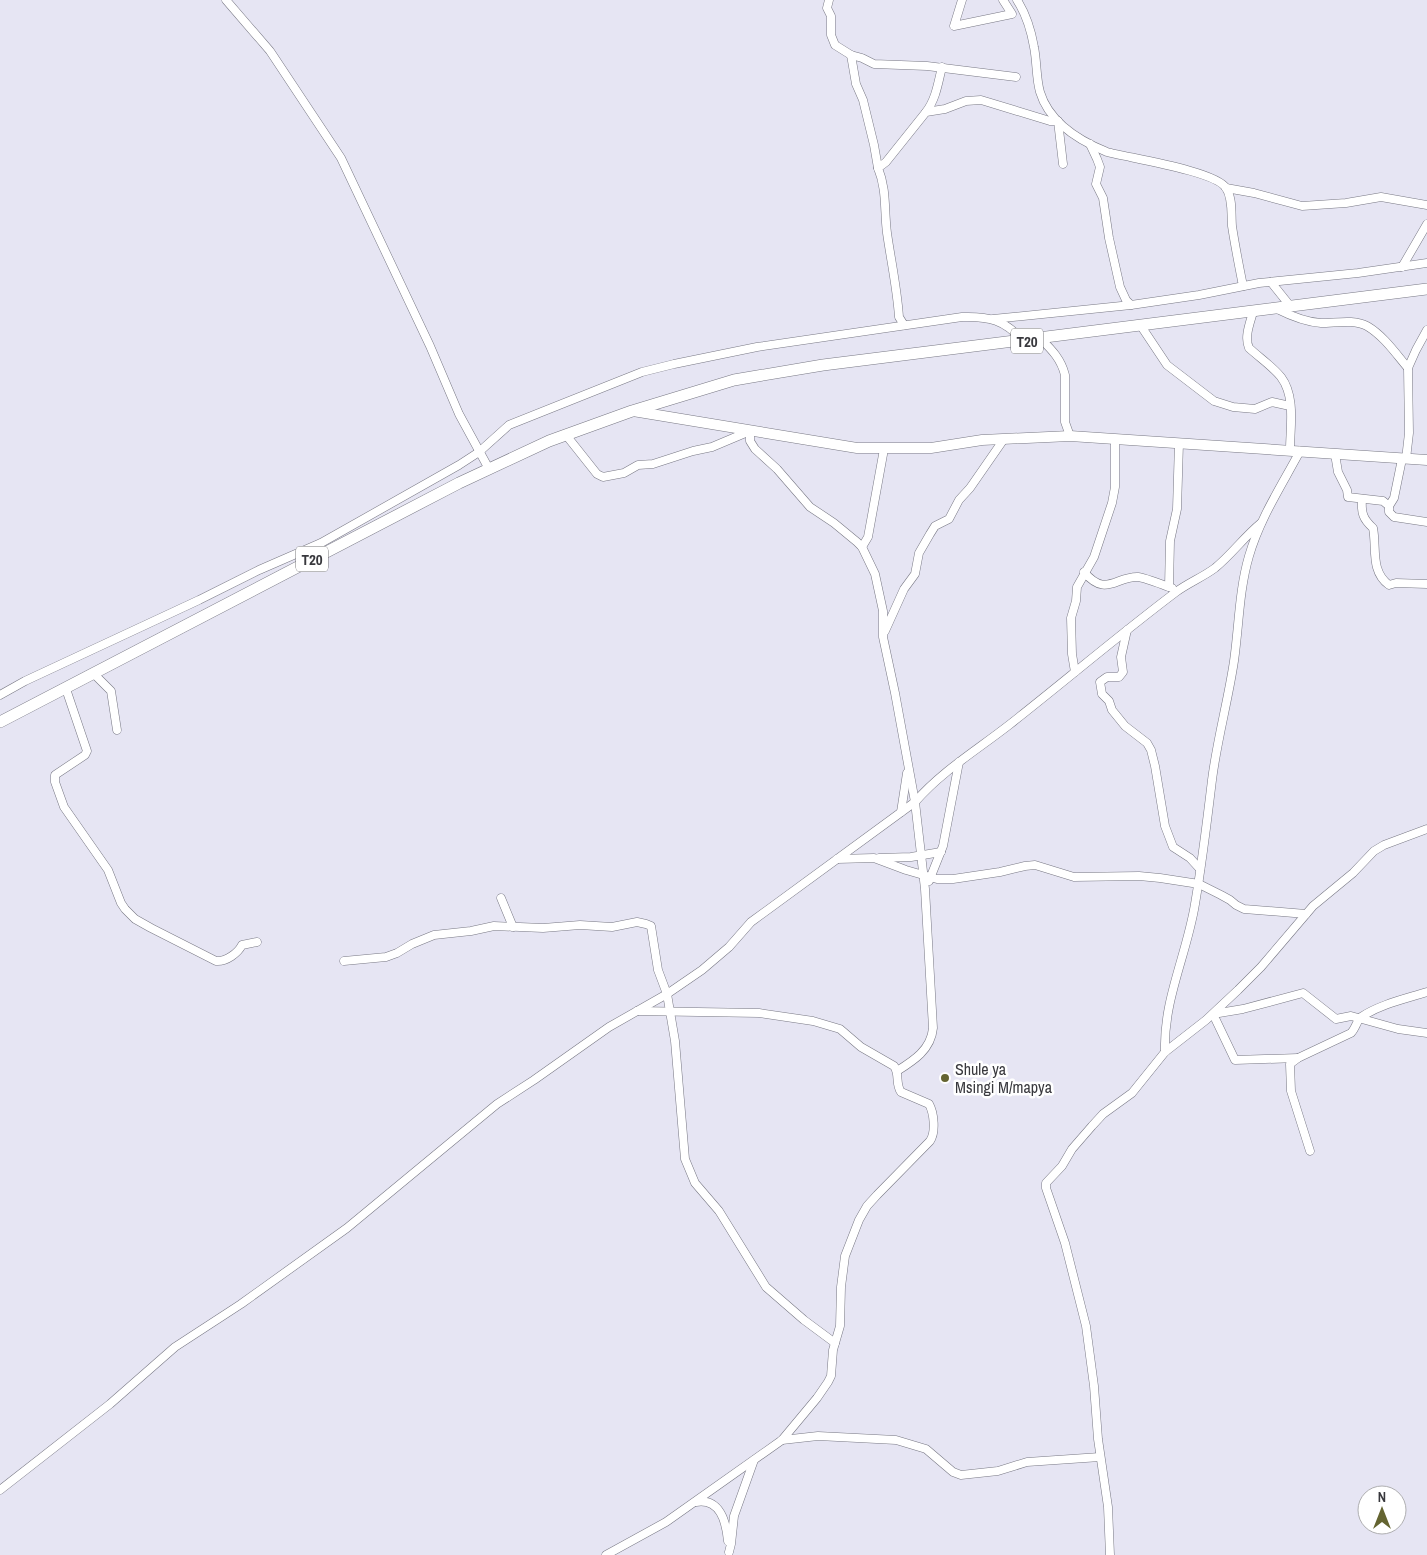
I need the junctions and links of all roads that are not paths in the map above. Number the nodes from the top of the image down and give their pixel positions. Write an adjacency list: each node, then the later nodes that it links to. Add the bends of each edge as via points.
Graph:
1 (226, 0): 43 (street, via 270,51 341,158)
2 (829, 0): 6 (street, via 831,35 835,45)
3 (962, 0): 4 (street, via 954,26 1012,14)
4 (1003, 0)
5 (1017, 0): 10 (street, via 1027,20 1034,47 1040,93)
6 (851, 55): 7 (street, via 874,64); 13 (street)
7 (942, 68): 8 (street); 9 (street)
8 (1016, 77)
9 (926, 112): 10 (street, via 981,100); 13 (street)
10 (1058, 121): 11 (street); 12 (street)
11 (1090, 144): 14 (street, via 1115,154 1205,175); 22 (street, via 1100,167 1096,184 1103,198 1120,287)
12 (1063, 164)
13 (878, 168): 27 (street, via 883,180 887,230 900,319)
14 (1226, 188): 15 (street, via 1302,206 1381,197); 20 (street)
15 (1427, 204)
16 (1427, 224): 18 (street)
17 (1427, 263): 18 (street)
18 (1402, 267): 19 (street)
19 (1271, 282): 20 (street); 23 (street)
20 (1243, 286): 22 (street)
21 (1427, 290): 23 (main road, T20)
22 (1131, 305): 26 (street)
23 (1291, 307): 24 (main road, T20)
24 (1277, 309): 25 (main road, T20); 32 (street, via 1309,321 1366,326 1380,336)
25 (1253, 312): 28 (main road, T20); 33 (street, via 1247,337 1249,348 1281,377 1288,389)
26 (993, 319): 27 (street, via 962,317); 31 (street, via 1014,330)
27 (904, 325): 43 (street, via 757,347 642,372 508,425)
28 (1141, 326): 30 (main road, T20); 33 (street, via 1167,365 1214,401 1255,409 1272,402)
29 (1427, 330): 32 (street)
30 (1040, 339): 31 (main road, T20); 37 (street, via 1055,353 1063,368 1065,422)
31 (1024, 341): 34 (main road, T20, via 823,365 734,380)
32 (1408, 368): 45 (street, via 1410,413)
33 (1290, 406): 42 (street)
34 (632, 411): 35 (street); 36 (main road, T20)
35 (750, 431): 36 (street, via 712,447 603,477 596,474); 41 (street, via 857,448); 52 (street, via 752,446 808,505)
36 (566, 435): 47 (main road, T20)
37 (1070, 436): 38 (street); 39 (street)
38 (1004, 439): 41 (street, via 931,448); 58 (street, via 949,518 935,526 930,534 919,553 915,574 889,619)
39 (1115, 439): 40 (street); 53 (street, via 1112,504 1094,557)
40 (1179, 443): 42 (street); 55 (street)
41 (884, 449): 52 (street, via 868,537)
42 (1295, 450): 44 (street); 51 (street)
43 (479, 452): 47 (street); 62 (street, via 321,543)
44 (1335, 454): 45 (street); 48 (street, via 1348,496)
45 (1404, 459): 46 (street); 49 (street)
46 (1427, 460)
47 (489, 469): 60 (main road, T20)
48 (1362, 499): 49 (street, via 1383,501); 54 (street, via 1364,518 1373,528 1380,576 1389,585)
49 (1389, 506): 50 (street, via 1389,512 1394,516)
50 (1427, 522)
51 (1261, 523): 56 (street, via 1214,568); 74 (street, via 1248,557 1242,587 1236,650 1212,780)
52 (862, 547): 58 (street, via 875,574 883,611)
53 (1084, 572): 55 (street, via 1094,582 1103,584 1114,585 1137,577); 59 (street, via 1071,618)
54 (1427, 584)
55 (1169, 587): 56 (street)
56 (1179, 590): 57 (street)
57 (1126, 630): 59 (street); 74 (street, via 1121,657 1124,672 1119,677 1107,677 1100,682 1102,694 1126,726 1147,743 1156,766 1164,826 1173,847)
58 (883, 638): 66 (street)
59 (1075, 672): 65 (street)
60 (94, 674): 61 (main road, T20); 64 (street, via 111,691)
61 (66, 688): 63 (main road, T20); 80 (street, via 86,751 55,775 54,782 68,814 109,873 122,905 136,919 216,961 225,960 242,944)
62 (0, 695)
63 (0, 722)
64 (117, 730)
65 (959, 762): 67 (street); 70 (street)
66 (908, 766): 67 (street); 68 (street)
67 (915, 802): 68 (street); 71 (street)
68 (901, 812): 73 (street)
69 (1427, 829): 78 (street, via 1374,851)
70 (941, 852): 71 (street); 75 (street)
71 (921, 856): 72 (street); 75 (street)
72 (874, 858): 73 (street); 75 (street)
73 (838, 859): 83 (street, via 757,918 720,956)
74 (1200, 869): 76 (street)
75 (927, 876): 76 (street, via 953,879 1035,865 1074,877 1139,876); 91 (street, via 932,1036 921,1054)
76 (1198, 884): 78 (street, via 1244,909); 89 (street, via 1194,914 1168,1007)
77 (502, 898): 79 (street)
78 (1306, 914): 86 (street, via 1261,967)
79 (513, 927): 81 (street, via 494,926 434,935 386,957); 83 (street, via 648,924 652,929 658,970)
80 (257, 942)
81 (344, 961)
82 (1427, 992): 87 (street, via 1383,1006)
83 (666, 994): 84 (street); 85 (street)
84 (637, 1011): 85 (street); 97 (street, via 497,1104 347,1228 175,1347 102,1410)
85 (670, 1013): 91 (street, via 759,1013 813,1021 840,1029); 93 (street, via 685,1159 690,1173 766,1287)
86 (1213, 1014): 87 (street, via 1243,1010 1304,993 1336,1019 1345,1016); 89 (street); 90 (street, via 1235,1060)
87 (1359, 1018): 88 (street); 90 (street, via 1351,1033)
88 (1427, 1033)
89 (1165, 1052): 95 (street, via 1132,1093 1092,1126 1046,1183 1083,1310)
90 (1298, 1058): 92 (street, via 1289,1067 1290,1085)
91 (897, 1071): 93 (street, via 900,1091 931,1107 933,1136 877,1194 859,1220 845,1256 840,1326)
92 (1310, 1151)
93 (835, 1343): 94 (street, via 828,1382)
94 (782, 1440): 95 (street, via 818,1436 896,1440 926,1449 961,1475 998,1472 1027,1462); 96 (street)
95 (1100, 1457): 101 (street, via 1108,1507)
96 (754, 1460): 98 (street); 99 (street, via 734,1516)
97 (0, 1490)
98 (693, 1502): 99 (street, via 711,1502 717,1508 727,1531); 100 (street, via 666,1522)
99 (729, 1553)
100 (606, 1555)
101 (1110, 1555)

